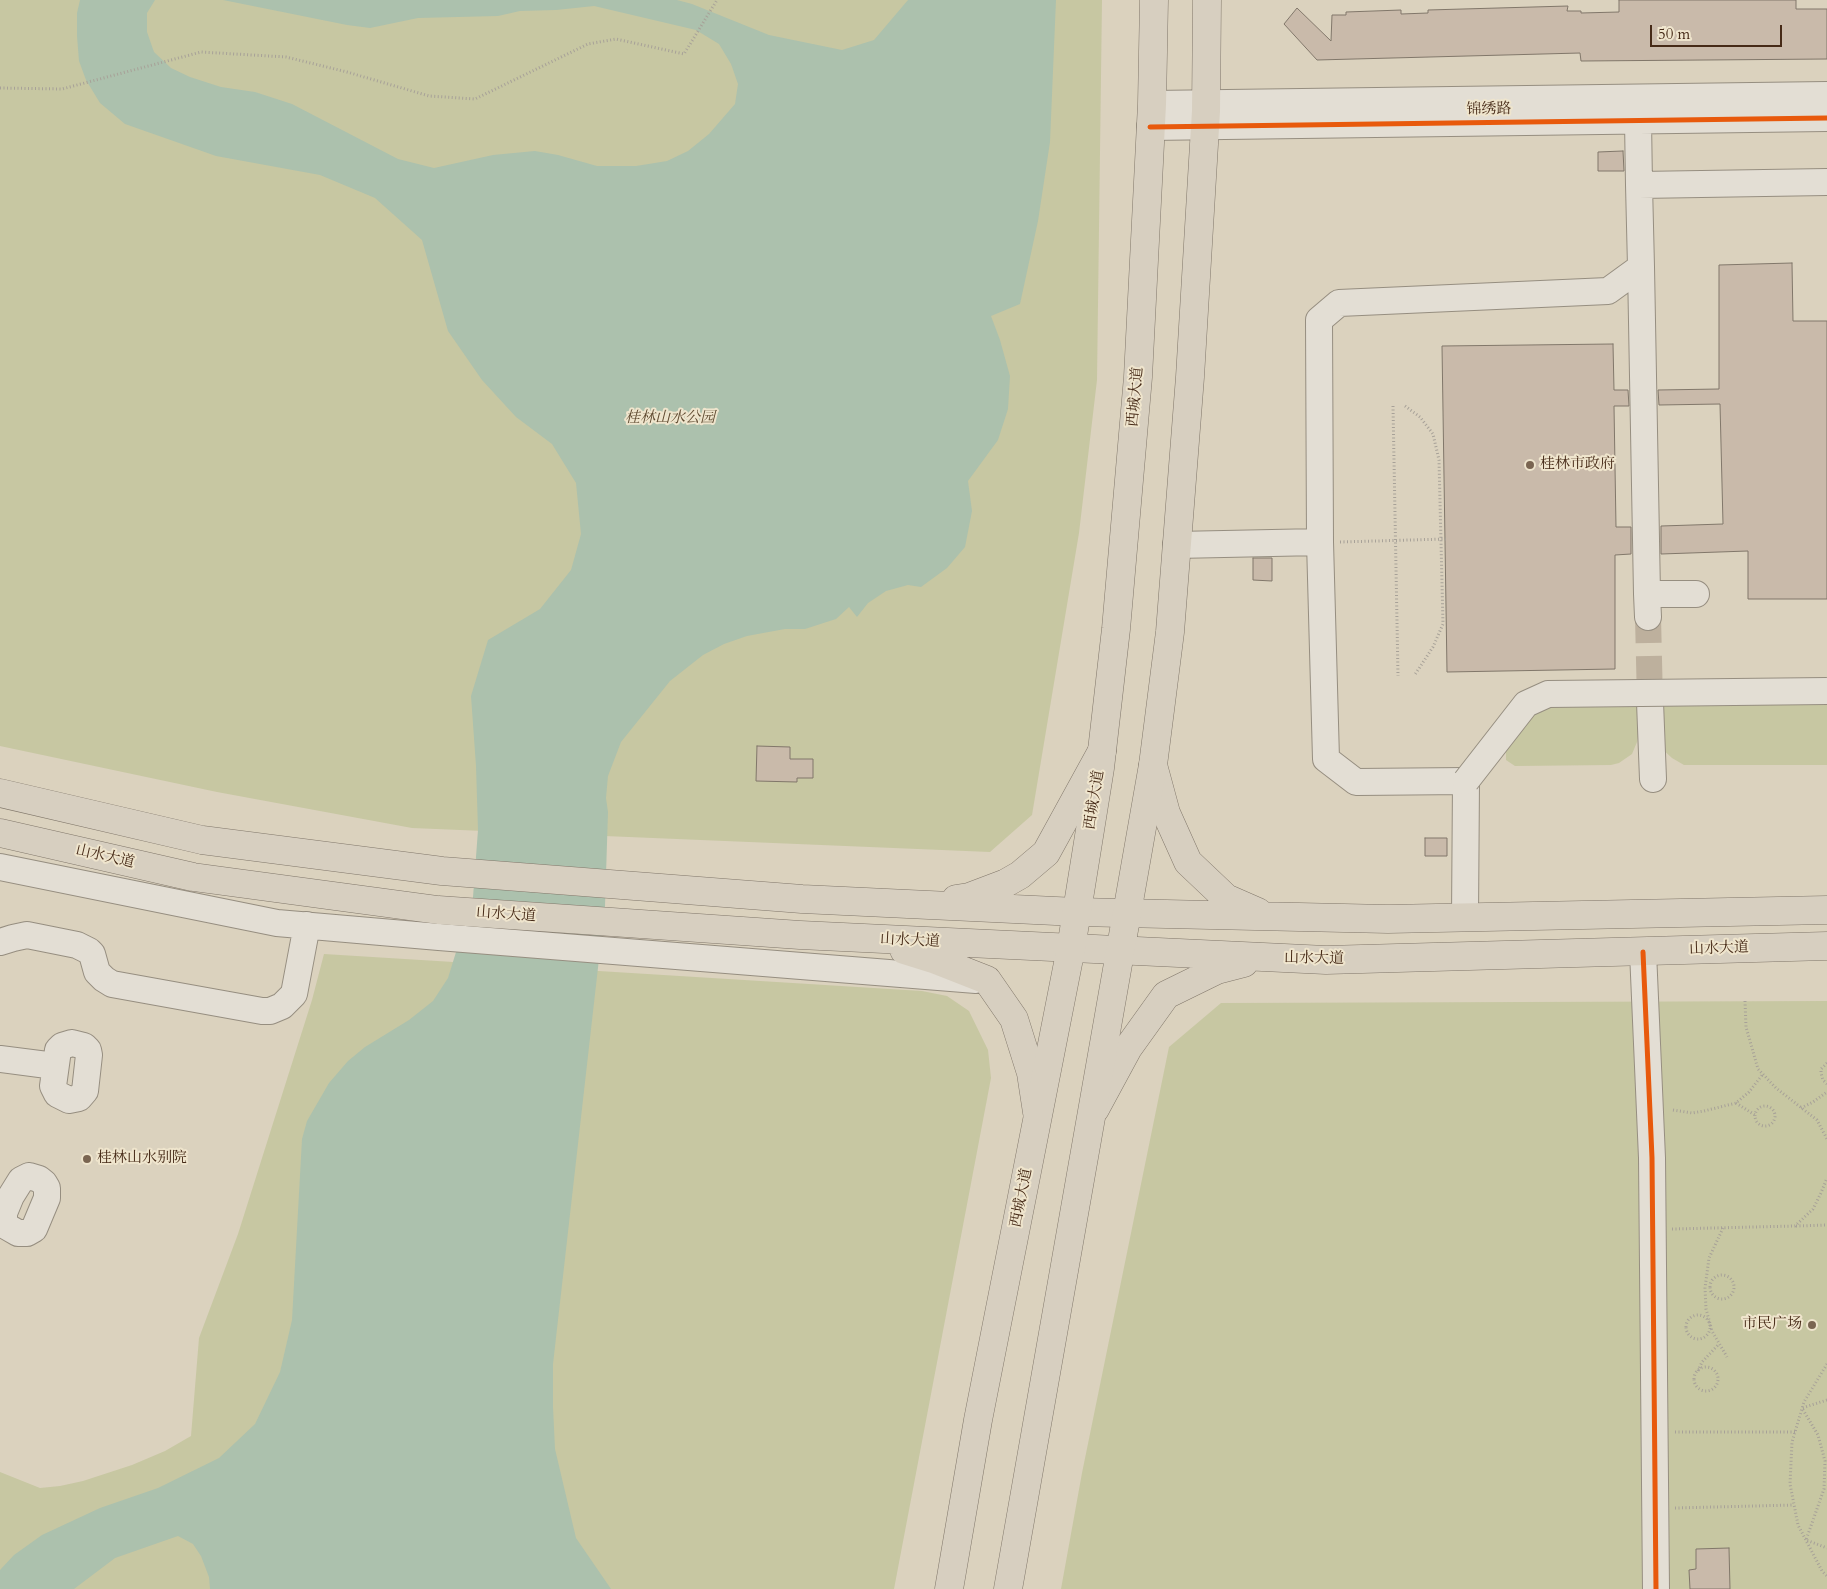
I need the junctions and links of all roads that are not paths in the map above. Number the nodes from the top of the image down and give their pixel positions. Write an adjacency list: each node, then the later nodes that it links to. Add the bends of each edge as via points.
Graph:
1 (1154, 0): 5 (main road, 西城大道)
2 (1207, 0): 4 (main road)
3 (1827, 95): 4 (street, 锦绣路)
4 (1205, 114): 5 (street, 锦绣路); 7 (street, 锦绣路); 12 (main road, via 1190,377)
5 (1151, 116): 16 (main road, 西城大道, via 1138,377)
6 (1827, 118): 7 (street, 锦绣路)
7 (1638, 120): 9 (street)
8 (1827, 182): 9 (street)
9 (1639, 185): 10 (street)
10 (1640, 267): 11 (street, via 1608,292 1339,303 1319,320); 13 (street, via 1647,606)
11 (1320, 542): 12 (street); 19 (street, via 1326,759 1356,782)
12 (1176, 545): 17 (main road, via 1170,632)
13 (1696, 594)
14 (1827, 691): 19 (street, bridge, via 1548,694 1526,704)
15 (1650, 702): 18 (street)
16 (1102, 749): 23 (main road, via 1046,852 1020,875 970,897); 25 (main road, 西城大道)
17 (1153, 765): 26 (main road); 27 (main road, via 1166,813 1188,862 1226,898)
18 (1653, 779)
19 (1466, 781): 28 (street)
20 (0, 793): 23 (main road, via 202,840 442,871 802,899)
21 (0, 833): 30 (main road, 山水大道, via 194,877 438,910)
22 (0, 867): 29 (street, via 277,923)
23 (912, 904): 25 (main road)
24 (1827, 910): 28 (main road)
25 (1077, 912): 26 (main road); 33 (main road, 西城大道)
26 (1126, 913): 27 (main road); 34 (main road)
27 (1269, 916): 28 (main road)
28 (1465, 917)
29 (306, 925): 31 (street, via 294,994 282,1006 270,1011 112,984 98,972 92,954 78,945 27,936); 37 (street)
30 (869, 939): 33 (main road, 山水大道); 37 (main road)
31 (0, 942)
32 (1827, 946): 35 (main road, 山水大道)
33 (1071, 948): 34 (main road, 山水大道); 41 (main road, 西城大道)
34 (1119, 951): 36 (main road, 山水大道); 40 (main road)
35 (1643, 952): 36 (main road, 山水大道, via 1326,960); 44 (street, via 1652,1158)
36 (1269, 958): 40 (main road, via 1216,970 1166,995 1128,1048)
37 (987, 980): 41 (main road, via 1014,1019 1031,1073)
38 (0, 1059): 39 (street)
39 (55, 1066)
40 (1091, 1117): 43 (main road)
41 (1038, 1118): 42 (main road, 西城大道, via 978,1420)
42 (949, 1589)
43 (1008, 1589)
44 (1656, 1589)

